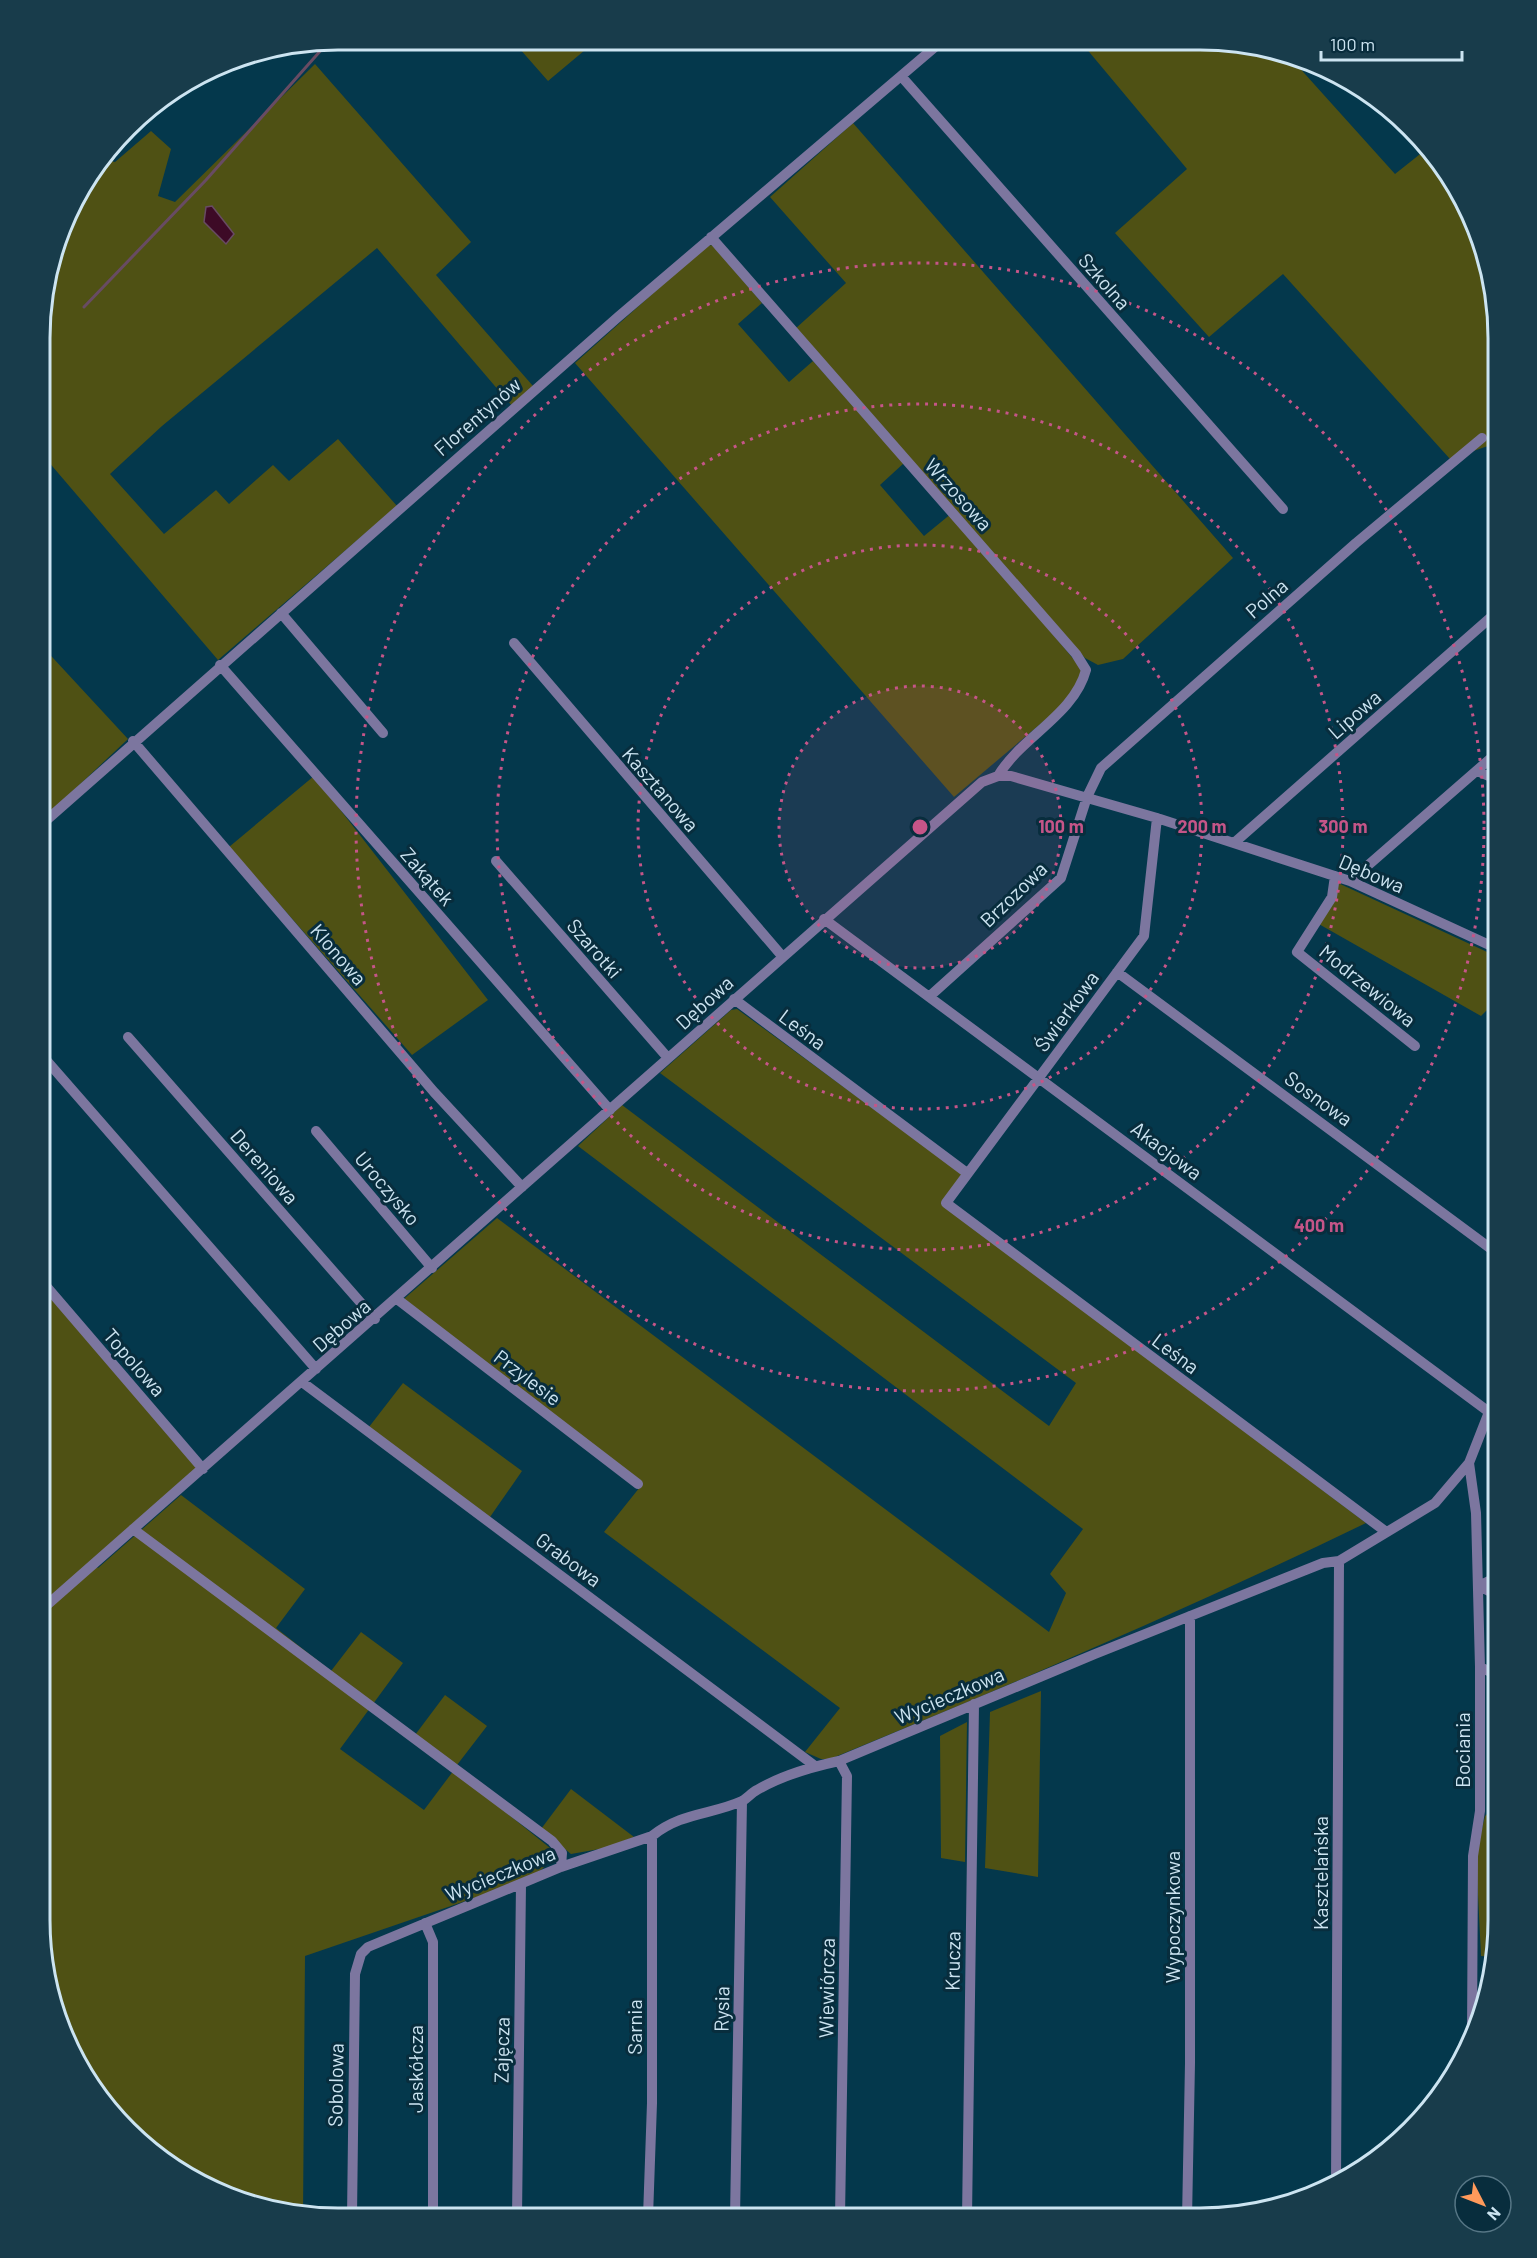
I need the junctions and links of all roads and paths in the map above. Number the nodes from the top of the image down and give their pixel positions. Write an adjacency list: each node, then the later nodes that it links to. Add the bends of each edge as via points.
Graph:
1 (931, 50): 2 (street, Florentynów)
2 (901, 76): 3 (street, Florentynów); 5 (street, Szkolna)
3 (711, 237): 6 (street, Florentynów); 14 (street, Wrzosowa, via 1086,670 1082,686 1009,758)
4 (1482, 438): 16 (street, Polna, via 1356,543 1101,768)
5 (1283, 509)
6 (281, 613): 9 (street, Florentynów); 10 (street)
7 (1488, 620): 19 (street, Lipowa)
8 (514, 643): 25 (street, Kasztanowa)
9 (220, 665): 11 (street, Florentynów); 34 (street, Zakątek)
10 (383, 733)
11 (133, 741): 17 (street, Florentynów); 37 (street, Klonowa, via 434,1092)
12 (1488, 761): 13 (street)
13 (1477, 771): 15 (street); 22 (street)
14 (998, 776): 16 (street, Dębowa); 23 (street, Dębowa, via 982,782 961,798)
15 (1488, 776)
16 (1087, 797): 18 (street, Dębowa); 27 (street, Brzozowa, via 1061,878)
17 (50, 817)
18 (1157, 818): 19 (street, Dębowa); 26 (street, Świerkowa, via 1144,936)
19 (1234, 843): 21 (street, Dębowa)
20 (496, 861): 31 (street, Szarotki)
21 (1335, 876): 22 (street, Dębowa); 30 (street, Modrzewiowa, via 1332,897 1297,952)
22 (1350, 881): 24 (street, Dębowa)
23 (824, 919): 25 (street, Dębowa); 27 (street, Akacjowa)
24 (1488, 944)
25 (782, 956): 28 (street, Dębowa)
26 (1117, 972): 33 (street, Świerkowa); 39 (street, Sosnowa)
27 (930, 996): 33 (street, Akacjowa)
28 (734, 999): 31 (street, Dębowa); 36 (street, Leśna)
29 (128, 1037): 43 (street, Dereniowa)
30 (1415, 1046)
31 (668, 1058): 34 (street, Dębowa)
32 (50, 1064): 44 (street)
33 (1040, 1078): 36 (street, Świerkowa); 46 (street, Akacjowa)
34 (610, 1110): 37 (street, Dębowa)
35 (316, 1131): 40 (street, Uroczysko)
36 (967, 1173): 38 (street, Świerkowa)
37 (522, 1187): 40 (street, Dębowa)
38 (946, 1203): 52 (street, Leśna)
39 (1488, 1247)
40 (432, 1268): 42 (street, Dębowa)
41 (50, 1291): 49 (street, Topolowa)
42 (397, 1299): 43 (street, Dębowa); 50 (street, Przylesie)
43 (375, 1319): 44 (street, Dębowa)
44 (316, 1369): 45 (street, Dębowa)
45 (302, 1382): 49 (street, Dębowa); 63 (street, Grabowa)
46 (1488, 1411)
47 (1488, 1415): 48 (street, Wycieczkowa)
48 (1469, 1463): 52 (street, Wycieczkowa, via 1435,1503 1418,1516); 55 (street, Bociania)
49 (203, 1468): 51 (street, Dębowa)
50 (638, 1484)
51 (133, 1529): 57 (street, Dębowa); 66 (street, via 552,1841 562,1853)
52 (1385, 1531): 53 (street, Wycieczkowa)
53 (1339, 1561): 58 (street, Wycieczkowa, via 1323,1563); 71 (street, Kasztelańska)
54 (1488, 1581): 55 (street)
55 (1479, 1586): 56 (street); 59 (street, Bociania)
56 (1488, 1590)
57 (50, 1602)
58 (1190, 1616): 61 (street, Wycieczkowa); 79 (street, Wypoczynkowa)
59 (1480, 1667): 60 (street); 70 (street, Bociania, via 1480,1811 1473,1856)
60 (1488, 1671)
61 (974, 1704): 62 (street, Wycieczkowa); 78 (street, Krucza)
62 (839, 1761): 63 (street, Wycieczkowa); 77 (street, Wiewiórcza, via 847,1776)
63 (815, 1766): 64 (street, Wycieczkowa, via 756,1790)
64 (742, 1801): 65 (street, Wycieczkowa, via 695,1814); 76 (street, Rysia)
65 (652, 1836): 66 (street, Wycieczkowa); 75 (street, Sarnia)
66 (561, 1867): 67 (street, Wycieczkowa)
67 (521, 1884): 68 (street, Wycieczkowa); 74 (street, Zajęcza)
68 (425, 1923): 69 (street, Wycieczkowa, via 368,1947); 73 (street, Jaskółcza, via 433,1942)
69 (361, 1954): 72 (street, Sobolowa, via 355,1974)
70 (1472, 2013)
71 (1336, 2174)
72 (352, 2208)
73 (434, 2208)
74 (517, 2208)
75 (648, 2208)
76 (735, 2208)
77 (840, 2208)
78 (967, 2208)
79 (1187, 2208)

